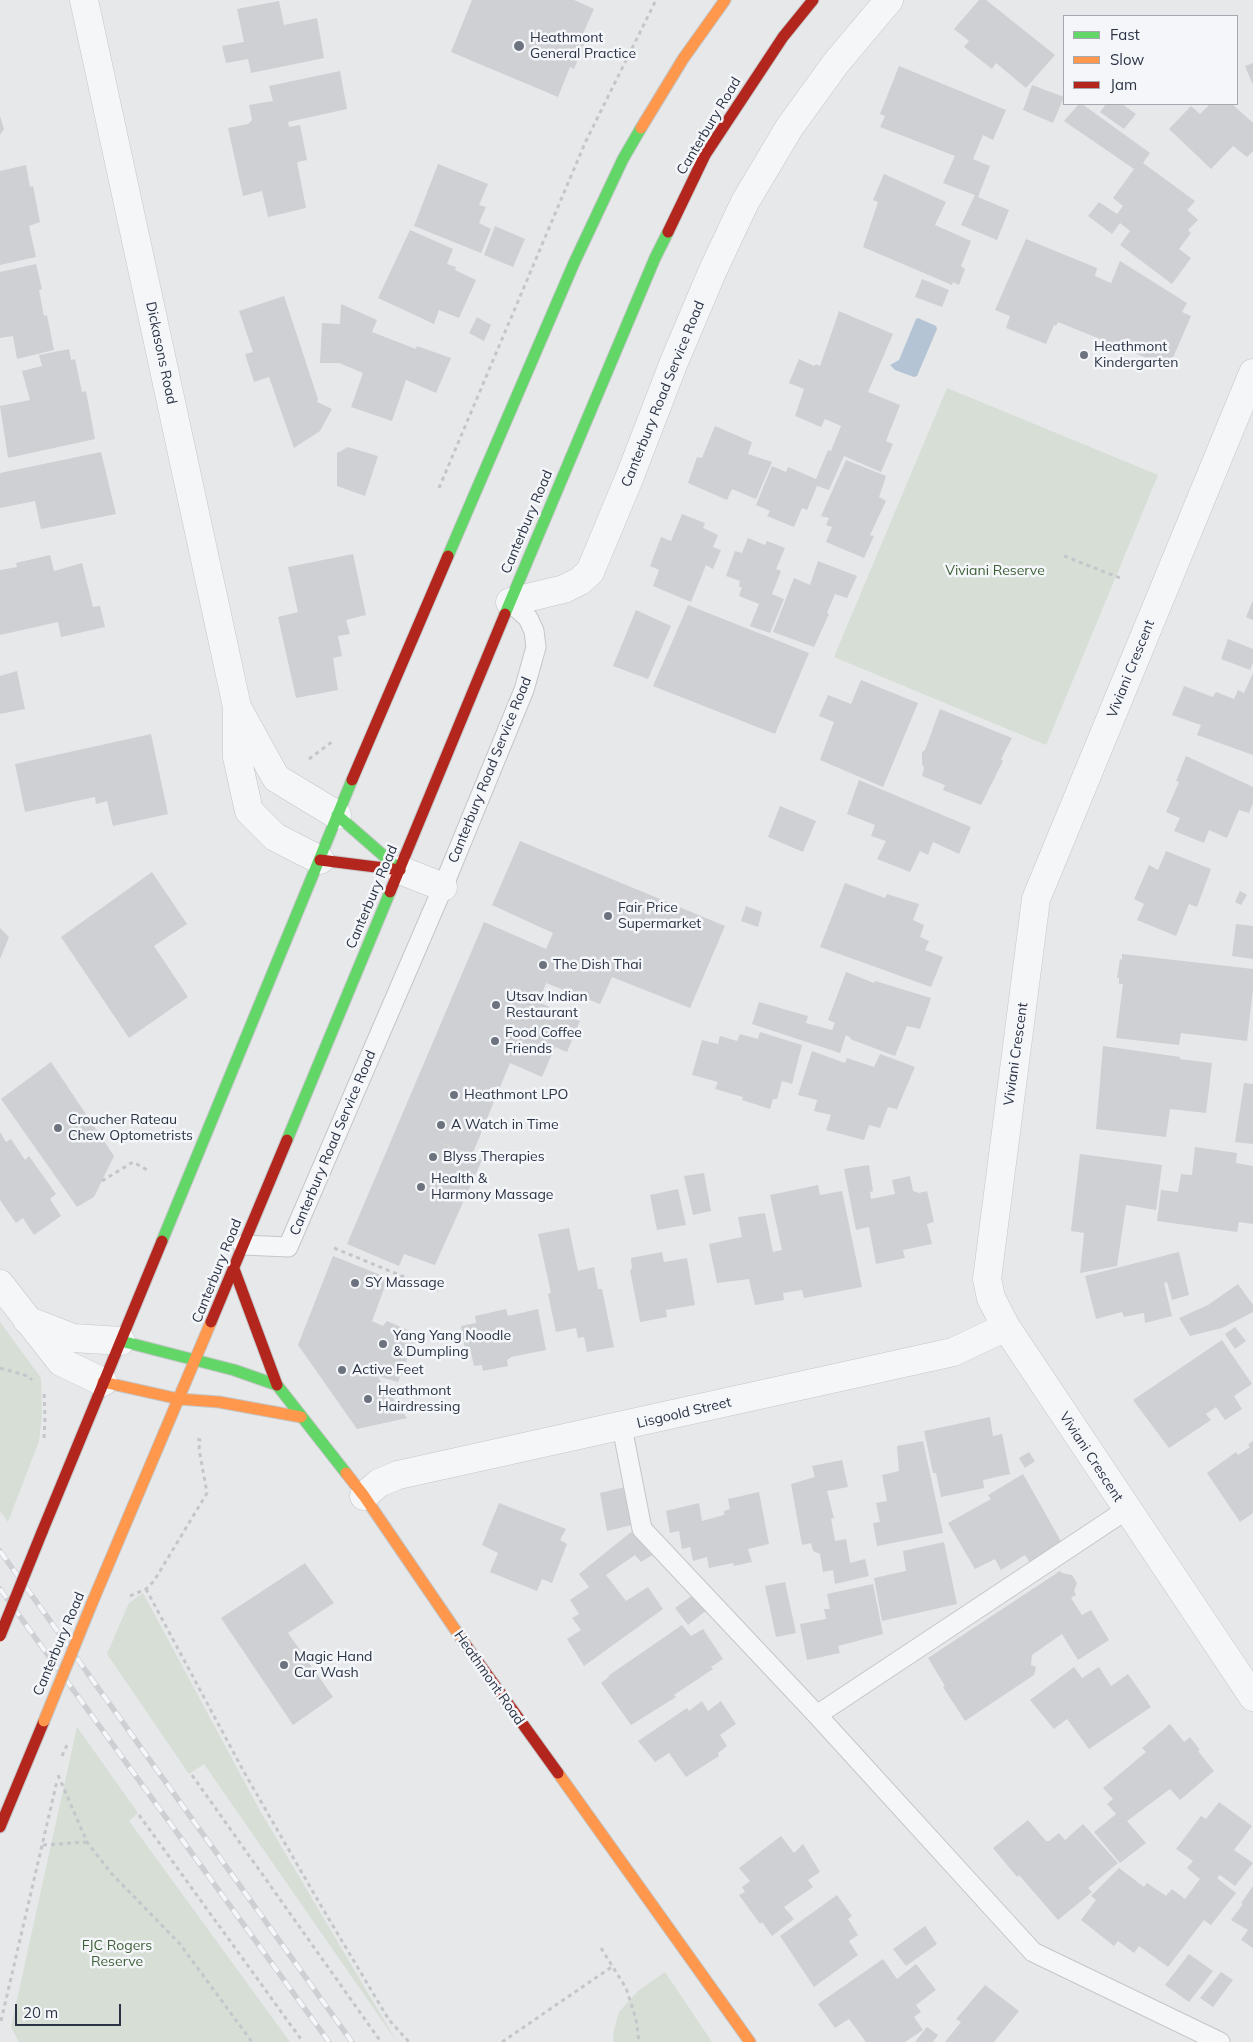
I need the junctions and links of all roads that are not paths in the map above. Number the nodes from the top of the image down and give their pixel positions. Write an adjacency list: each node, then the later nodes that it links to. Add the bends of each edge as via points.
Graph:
1 (84, 0): 7 (street, Dickasons Road)
2 (725, 0): 10 (main road, via 683,59 622,159 574,263)
3 (812, 0): 6 (main road, Canterbury Road, via 741,98 701,162 629,316)
4 (889, 0): 6 (street, Canterbury Road Service Road, via 836,63 789,128 744,202 677,354 590,572 564,589)
5 (1253, 373): 18 (street, Viviani Crescent, via 1036,899 988,1263 991,1298)
6 (510, 602): 12 (main road, Canterbury Road); 13 (lane, Canterbury Road Service Road, via 528,618 536,646 524,690)
7 (237, 707): 8 (street, Dickasons Road); 9 (street, Dickasons Road, via 237,757)
8 (276, 778): 9 (street); 10 (street, Dickasons Road)
9 (249, 811): 11 (street, via 275,837)
10 (337, 815): 11 (main road); 12 (main road)
11 (320, 860): 12 (main road); 19 (main road)
12 (400, 870): 13 (street); 14 (main road, Canterbury Road)
13 (444, 887): 14 (lane, Canterbury Road Service Road, via 288,1247)
14 (243, 1245): 15 (main road, Canterbury Road)
15 (234, 1269): 20 (main road, Canterbury Road); 22 (main road, Heathmont Road)
16 (0, 1284): 17 (street)
17 (27, 1320): 19 (street, via 73,1338); 21 (street, via 61,1362)
18 (1006, 1327): 25 (street, Lisgoold Street, via 953,1352); 27 (street, Viviani Crescent)
19 (120, 1341): 20 (main road); 21 (main road)
20 (195, 1361): 22 (main road); 23 (main road, Canterbury Road)
21 (104, 1382): 23 (main road); 28 (main road, bridge)
22 (277, 1385): 24 (main road, Heathmont Road)
23 (179, 1400): 24 (main road, via 219,1402); 31 (main road, Canterbury Road, bridge, via 44,1721 12,1787)
24 (300, 1418): 26 (main road, Heathmont Road)
25 (622, 1427): 26 (street, Lisgoold Street, via 398,1476 379,1483); 30 (lane, via 642,1529)
26 (364, 1496): 32 (main road, Heathmont Road, via 482,1669)
27 (1126, 1510): 29 (street, Viviani Crescent); 30 (lane)
28 (0, 1636)
29 (1253, 1697)
30 (816, 1715): 33 (lane, via 1033,1952)
31 (0, 1827)
32 (750, 2042)
33 (1220, 2042)

